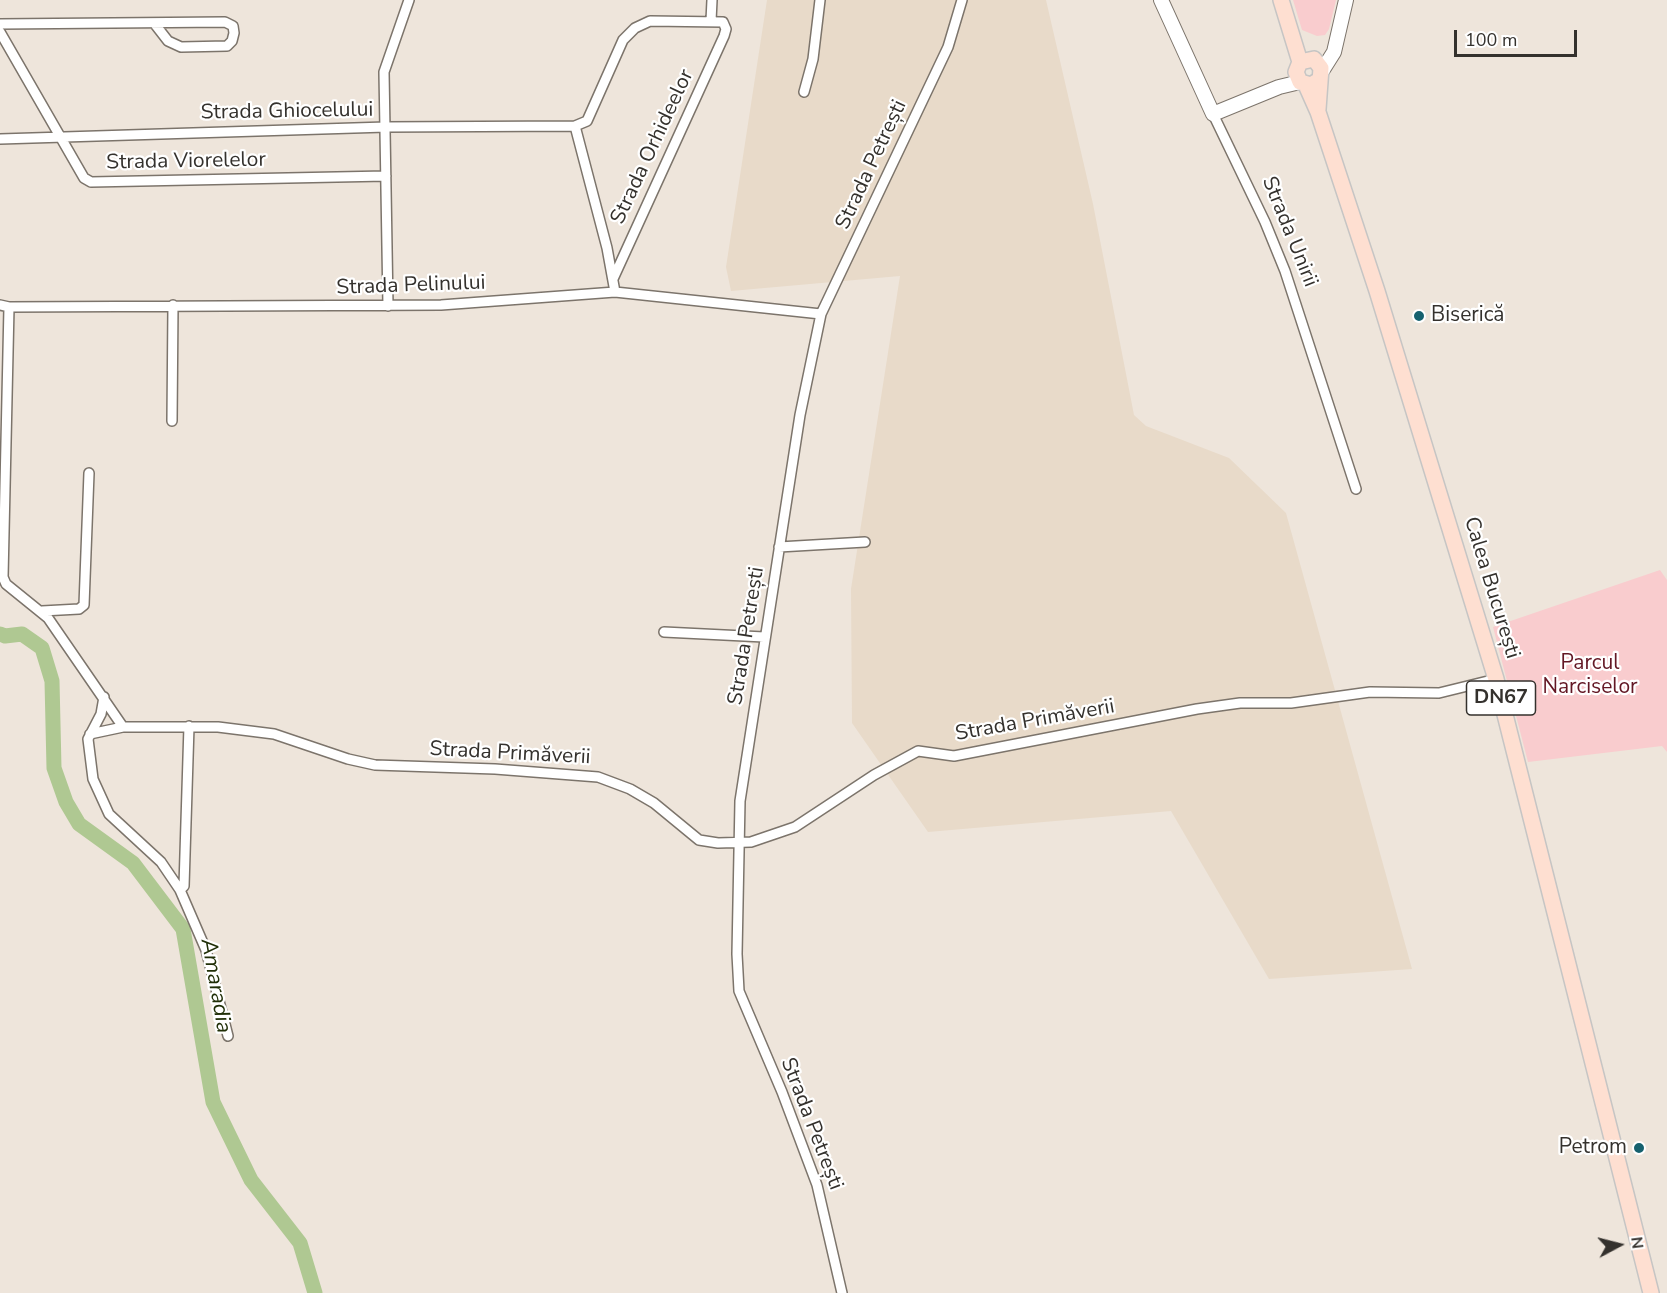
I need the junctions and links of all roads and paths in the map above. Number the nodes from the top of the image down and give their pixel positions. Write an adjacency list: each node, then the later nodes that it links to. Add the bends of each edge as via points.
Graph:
1 (409, 0): 16 (street, via 384,72)
2 (712, 0): 8 (street)
3 (820, 0): 13 (street, via 813,59)
4 (962, 0): 25 (street, Strada Petrești, via 948,48)
5 (1161, 0): 14 (main road, Strada Unirii)
6 (1281, 0): 12 (main road, Calea București / DN67)
7 (1346, 0): 12 (main road, via 1334,52)
8 (711, 21): 15 (street, via 650,21 635,28 623,40 587,121); 20 (street, Strada Orhideelor, via 723,22 726,29)
9 (154, 23): 9 (street, via 168,41 181,47 227,46 232,41 233,26 225,22); 10 (street)
10 (0, 24)
11 (0, 32): 17 (street, Strada Viorelelor)
12 (1309, 71): 14 (main road); 34 (main road, Calea București / DN67, via 1318,112)
13 (804, 92)
14 (1213, 114): 28 (street, Strada Unirii, via 1287,277)
15 (575, 126): 16 (street, Strada Ghiocelului); 20 (street)
16 (386, 127): 17 (street, Strada Ghiocelului); 19 (street)
17 (60, 136): 18 (street, Strada Ghiocelului); 19 (street, Strada Viorelelor, via 84,178 91,182)
18 (0, 138)
19 (386, 176): 24 (street)
20 (613, 279): 21 (street)
21 (615, 292): 24 (street, Strada Pelinului); 25 (street, Strada Pelinului)
22 (173, 305): 23 (street, Strada Pelinului); 24 (street, Strada Pelinului); 26 (street)
23 (4, 306): 31 (street, via 2,571 6,584)
24 (388, 306)
25 (821, 314): 30 (street, Strada Petrești, via 808,367)
26 (172, 421)
27 (89, 473): 31 (street, via 84,605 79,609)
28 (1356, 489)
29 (865, 542): 30 (street)
30 (779, 547): 33 (street, Strada Petrești)
31 (42, 611): 35 (street)
32 (664, 632): 33 (street)
33 (764, 637): 39 (street, Strada Petrești)
34 (1496, 679): 39 (street, Strada Primăverii, via 1439,693 1370,692 1291,703 1240,703 1197,709 954,756 918,751 795,827 769,838); 43 (main road, Calea București / DN67)
35 (104, 697): 37 (street); 38 (street, via 101,714)
36 (189, 726): 37 (street, Strada Primăverii); 39 (street, Strada Primăverii, via 274,734 375,765 598,777 654,803 699,840); 40 (street, via 184,886)
37 (123, 727): 38 (street, Strada Primăverii)
38 (90, 734): 40 (street, via 88,752 102,802 109,814 161,862)
39 (738, 842): 42 (street, Strada Petrești, via 739,991 813,1174)
40 (180, 890): 41 (street, via 206,950)
41 (228, 1036)
42 (842, 1293)
43 (1651, 1293)

